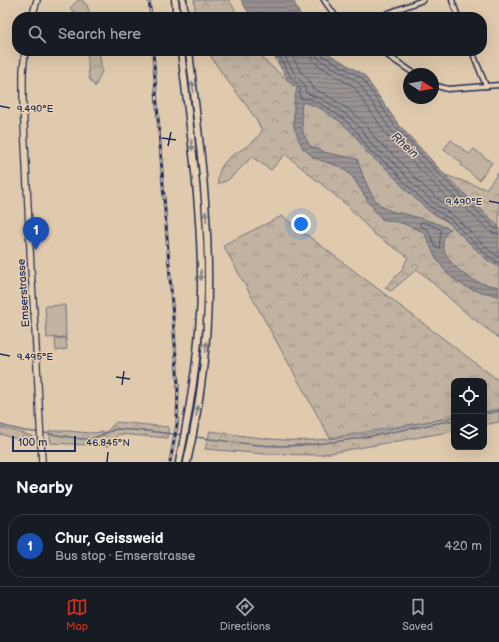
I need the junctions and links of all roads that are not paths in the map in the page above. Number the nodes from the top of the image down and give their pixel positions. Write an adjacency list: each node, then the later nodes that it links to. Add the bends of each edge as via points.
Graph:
1 (37, 0): 7 (main road)
2 (175, 0): 8 (highway)
3 (183, 0): 9 (highway)
4 (324, 0): 10 (street)
5 (423, 0): 11 (street)
6 (452, 0): 12 (street)
7 (33, 12)
8 (176, 12)
9 (184, 12)
10 (332, 12)
11 (391, 12)
12 (456, 12)
13 (25, 56): 22 (main road, Emserstrasse, via 24,132)
14 (182, 56): 23 (highway, one-way to 23, via 200,244 200,312 193,387)
15 (190, 56): 24 (highway, one-way to 15, via 201,387 208,313 208,239)
16 (389, 56): 18 (street)
17 (474, 56): 20 (street)
18 (407, 68)
19 (499, 85): 20 (street)
20 (486, 86): 21 (street, via 448,89)
21 (439, 87)
22 (42, 462)
23 (179, 462)
24 (187, 462)

